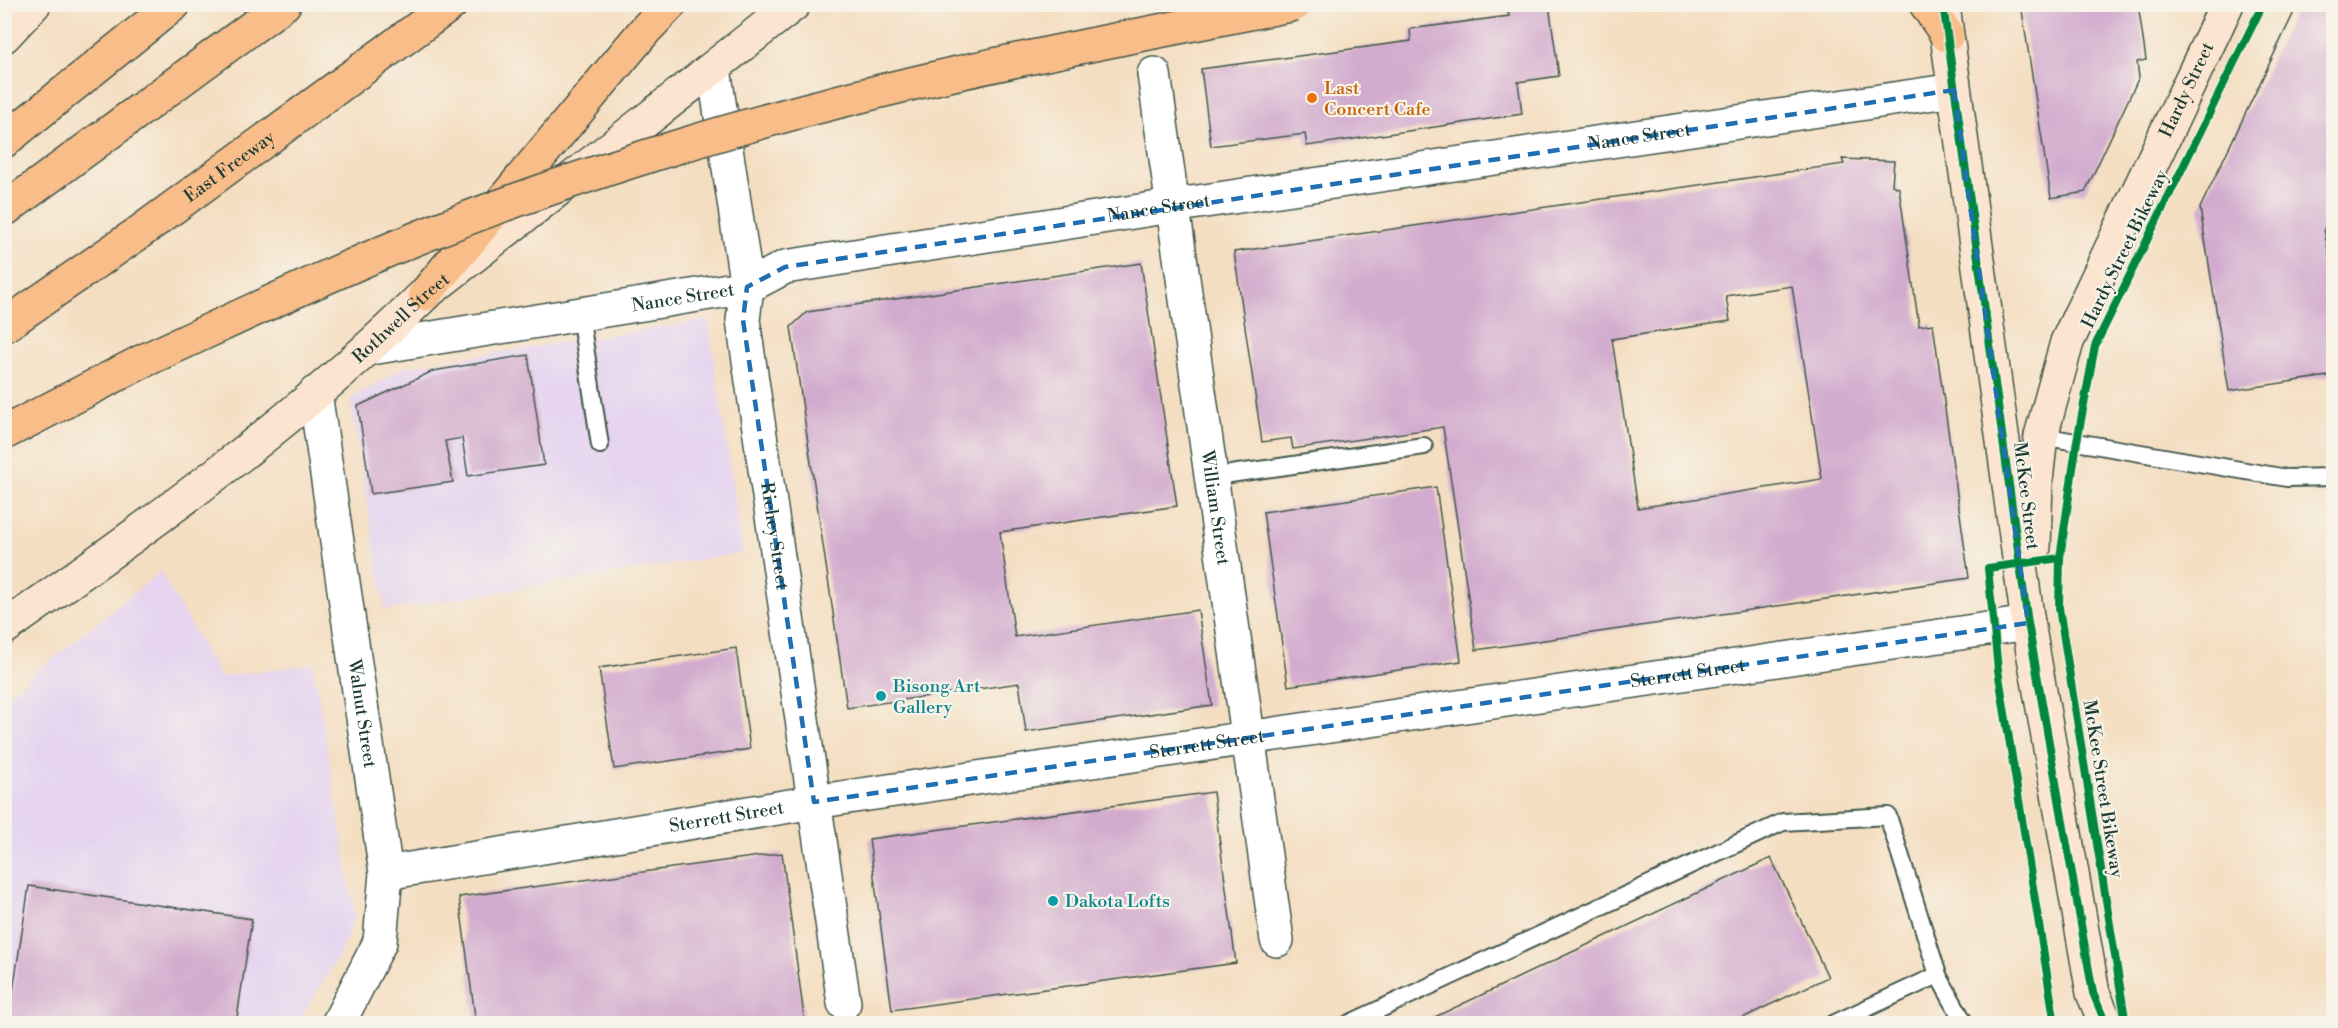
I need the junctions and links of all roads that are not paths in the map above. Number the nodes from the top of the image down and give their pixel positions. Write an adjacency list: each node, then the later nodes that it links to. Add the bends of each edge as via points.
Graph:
1 (34, 4): 11 (main road)
2 (174, 4): 15 (highway)
3 (285, 4): 17 (highway)
4 (451, 4): 21 (highway, East Freeway, via 137,234)
5 (670, 4): 19 (highway)
6 (794, 4): 12 (main road, Rothwell Street)
7 (1294, 4): 24 (highway, bridge, via 842,100 667,150 422,236 143,361)
8 (1926, 4): 10 (highway)
9 (2226, 4): 25 (main road, Hardy Street, via 2067,342)
10 (1945, 20): 14 (main road, McKee Street)
11 (4, 36)
12 (714, 69): 18 (street, Richey Street); 19 (main road, Rothwell Street)
13 (1154, 74): 16 (street, William Street)
14 (1954, 90): 16 (street, Nance Street); 30 (main road, McKee Street)
15 (5, 140)
16 (1171, 206): 18 (street, Nance Street, via 785,267); 28 (street, William Street)
17 (4, 210)
18 (747, 287): 20 (street, Nance Street); 33 (street, Richey Street, via 743,320)
19 (425, 294): 22 (main road, Rothwell Street)
20 (580, 314): 22 (street, Nance Street); 26 (lane)
21 (4, 326)
22 (370, 348): 23 (main road, Rothwell Street)
23 (315, 393): 31 (main road, Rothwell Street, via 155,522); 34 (street, Walnut Street)
24 (4, 433)
25 (2041, 436): 29 (lane, via 2287,478); 30 (main road, Hardy Street)
26 (600, 445)
27 (1424, 446): 28 (lane)
28 (1210, 477): 32 (street, William Street)
29 (2334, 477)
30 (2028, 623): 32 (street, Sterrett Street); 38 (main road, McKee Street)
31 (4, 628)
32 (1248, 737): 33 (street, Sterrett Street); 35 (street, William Street)
33 (814, 802): 34 (street, Sterrett Street); 37 (street, Richey Street)
34 (386, 873): 39 (street, Walnut Street, via 380,942)
35 (1277, 940)
36 (1938, 975): 40 (lane, via 1888,816 1783,822); 41 (lane); 42 (lane)
37 (844, 1004)
38 (2089, 1008): 43 (main road, McKee Street)
39 (338, 1023)
40 (1348, 1023)
41 (1833, 1023)
42 (1965, 1023)
43 (2106, 1023)

